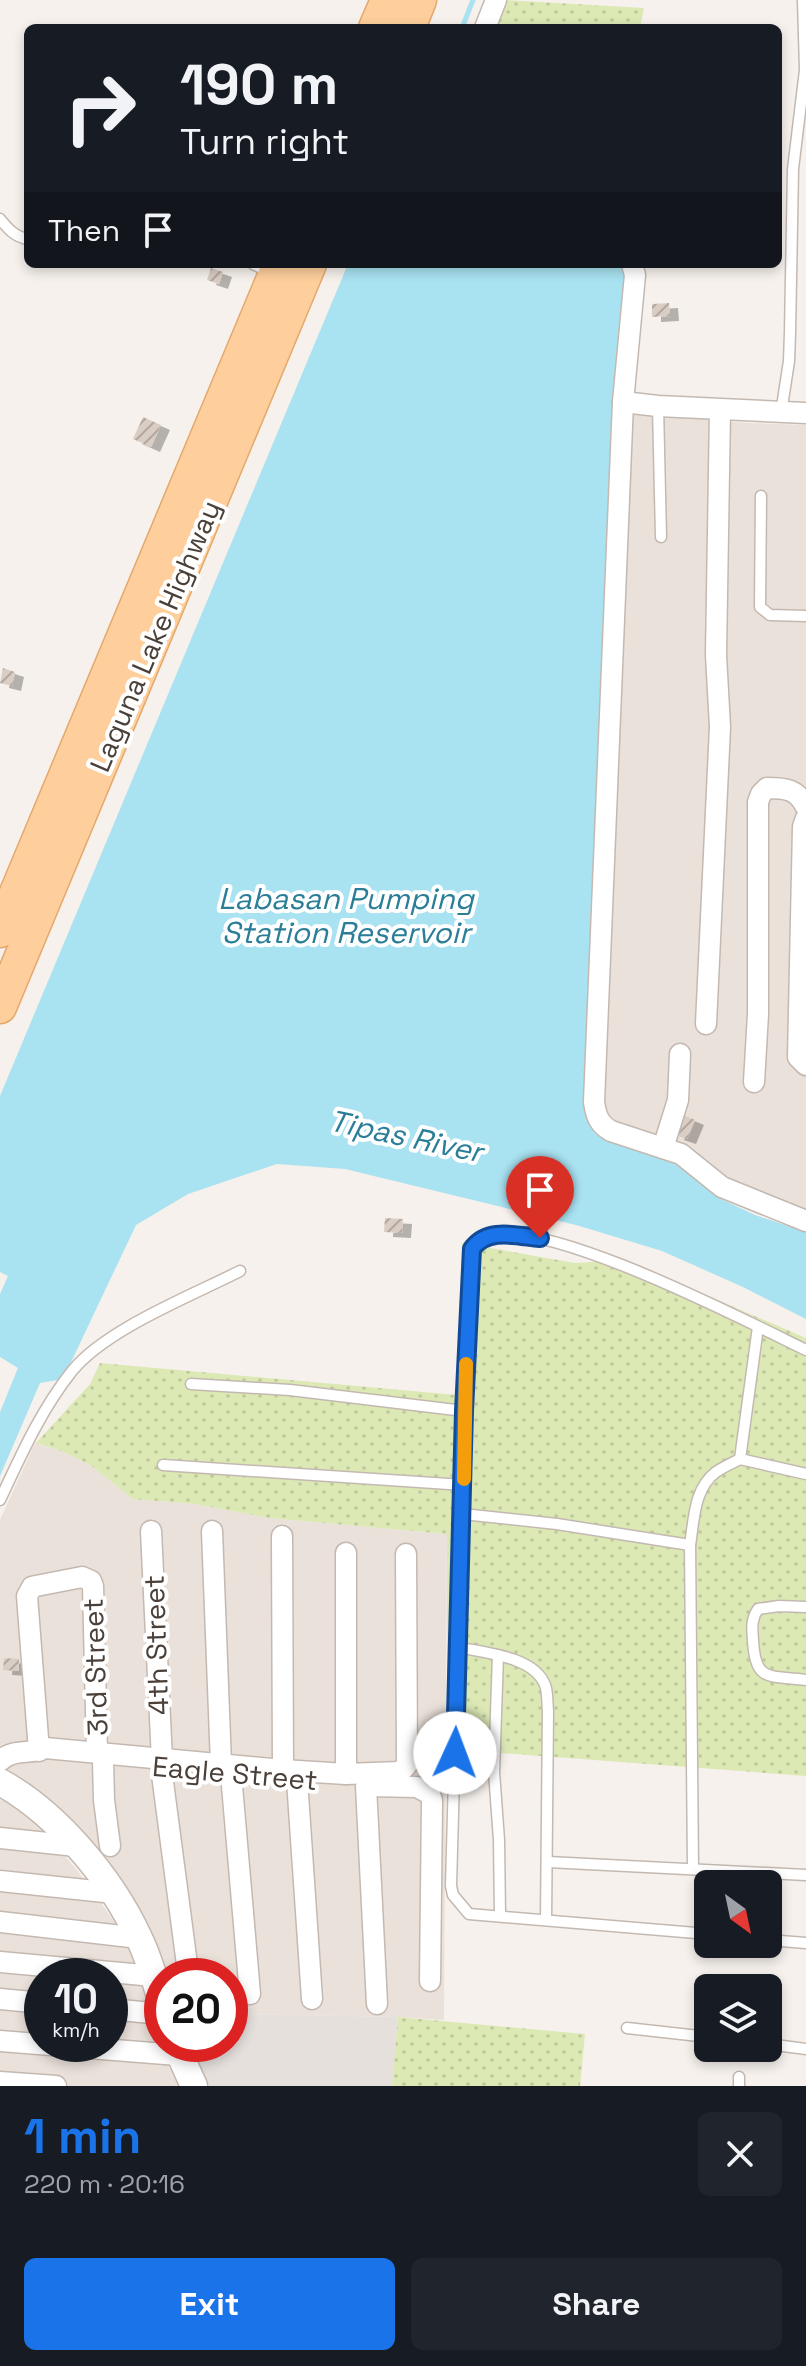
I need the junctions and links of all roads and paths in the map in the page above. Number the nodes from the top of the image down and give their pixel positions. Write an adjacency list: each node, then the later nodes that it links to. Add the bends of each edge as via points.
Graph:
1 (420, 0): 4 (main road)
2 (496, 0): 5 (street)
3 (803, 0): 14 (lane, via 805,70 793,169 789,361)
4 (411, 24)
5 (487, 24)
6 (0, 219): 7 (lane)
7 (24, 239)
8 (269, 268): 16 (main road, Laguna Lake Highway)
9 (308, 268): 16 (main road, Laguna Lake Highway)
10 (633, 268): 11 (street)
11 (623, 402): 12 (street); 30 (street, via 594,1102 602,1125)
12 (658, 406): 13 (street); 18 (lane)
13 (720, 410): 14 (street); 26 (street, via 720,727)
14 (781, 413): 15 (street)
15 (806, 413)
16 (211, 464): 22 (main road, Laguna Lake Highway); 25 (main road, Laguna Lake Highway)
17 (761, 496): 19 (lane, via 760,607 770,615)
18 (661, 537)
19 (806, 616)
20 (806, 807): 29 (street, via 798,794 783,788 767,788 758,802)
21 (806, 818): 23 (street)
22 (0, 931)
23 (802, 950): 24 (street)
24 (803, 990): 28 (street, via 798,1057)
25 (0, 1007)
26 (706, 1024)
27 (680, 1054): 30 (street, via 678,1100)
28 (806, 1065)
29 (754, 1082)
30 (663, 1148): 31 (street, via 681,1154 722,1187)
31 (806, 1221)
32 (240, 1271): 41 (lane, via 122,1330 73,1369 39,1419)
33 (758, 1327): 34 (lane); 36 (lane, via 575,1248 540,1238 486,1236 472,1249); 37 (lane)
34 (806, 1350)
35 (191, 1384): 36 (lane)
36 (464, 1411): 40 (lane)
37 (740, 1459): 39 (lane); 46 (lane, via 705,1483)
38 (163, 1465): 40 (lane)
39 (806, 1474)
40 (464, 1485): 42 (lane)
41 (0, 1500)
42 (463, 1514): 46 (lane); 50 (lane)
43 (151, 1531): 56 (street, 4th Street)
44 (212, 1531): 57 (street)
45 (282, 1536): 59 (street)
46 (690, 1545): 66 (lane)
47 (346, 1553): 58 (street)
48 (406, 1554): 58 (street, Eagle Street, via 407,1765 400,1772)
49 (806, 1607): 52 (lane, via 758,1609 752,1622 754,1663 760,1671)
50 (458, 1647): 51 (lane); 70 (lane, via 451,1886 469,1914)
51 (498, 1655): 65 (lane, via 517,1659 545,1683); 70 (lane, via 494,1772)
52 (806, 1680)
53 (39, 1751): 54 (street, Eagle Street); 54 (street, 3rd Street, via 27,1596 32,1587 82,1577 93,1586); 55 (street, Eagle Street, via 12,1753)
54 (100, 1757): 56 (street, Eagle Street); 64 (street, 3rd Street)
55 (0, 1761)
56 (162, 1764): 57 (street, Eagle Street); 78 (street, 4th Street)
57 (226, 1769): 59 (street, Eagle Street); 82 (street)
58 (346, 1774): 59 (street, Eagle Street)
59 (290, 1775): 61 (street, Eagle Street); 84 (street)
60 (0, 1782): 63 (street, via 45,1813)
61 (366, 1786): 81 (street, Eagle Street, via 417,1787 430,1794); 86 (street)
62 (0, 1838): 63 (street)
63 (76, 1846): 69 (street)
64 (110, 1846)
65 (548, 1862): 66 (lane); 71 (lane)
66 (693, 1869): 67 (lane)
67 (806, 1875)
68 (0, 1881): 69 (street)
69 (114, 1893): 74 (street)
70 (500, 1916): 71 (lane)
71 (546, 1920): 73 (lane)
72 (0, 1922): 74 (street)
73 (694, 1933)
74 (139, 1938): 77 (street)
75 (782, 1941): 76 (lane)
76 (806, 1943)
77 (147, 1958)
78 (186, 1958)
79 (0, 1962): 80 (street)
80 (144, 1975)
81 (430, 1981)
82 (250, 1994)
83 (0, 1999): 85 (street)
84 (312, 1999)
85 (24, 2001)
86 (377, 2004)
87 (627, 2028): 88 (lane)
88 (694, 2035)
89 (0, 2041): 91 (street)
90 (782, 2046): 92 (lane)
91 (144, 2048)
92 (806, 2049)
93 (183, 2062): 96 (street)
94 (0, 2082): 95 (street)
95 (56, 2086)
96 (194, 2086)

